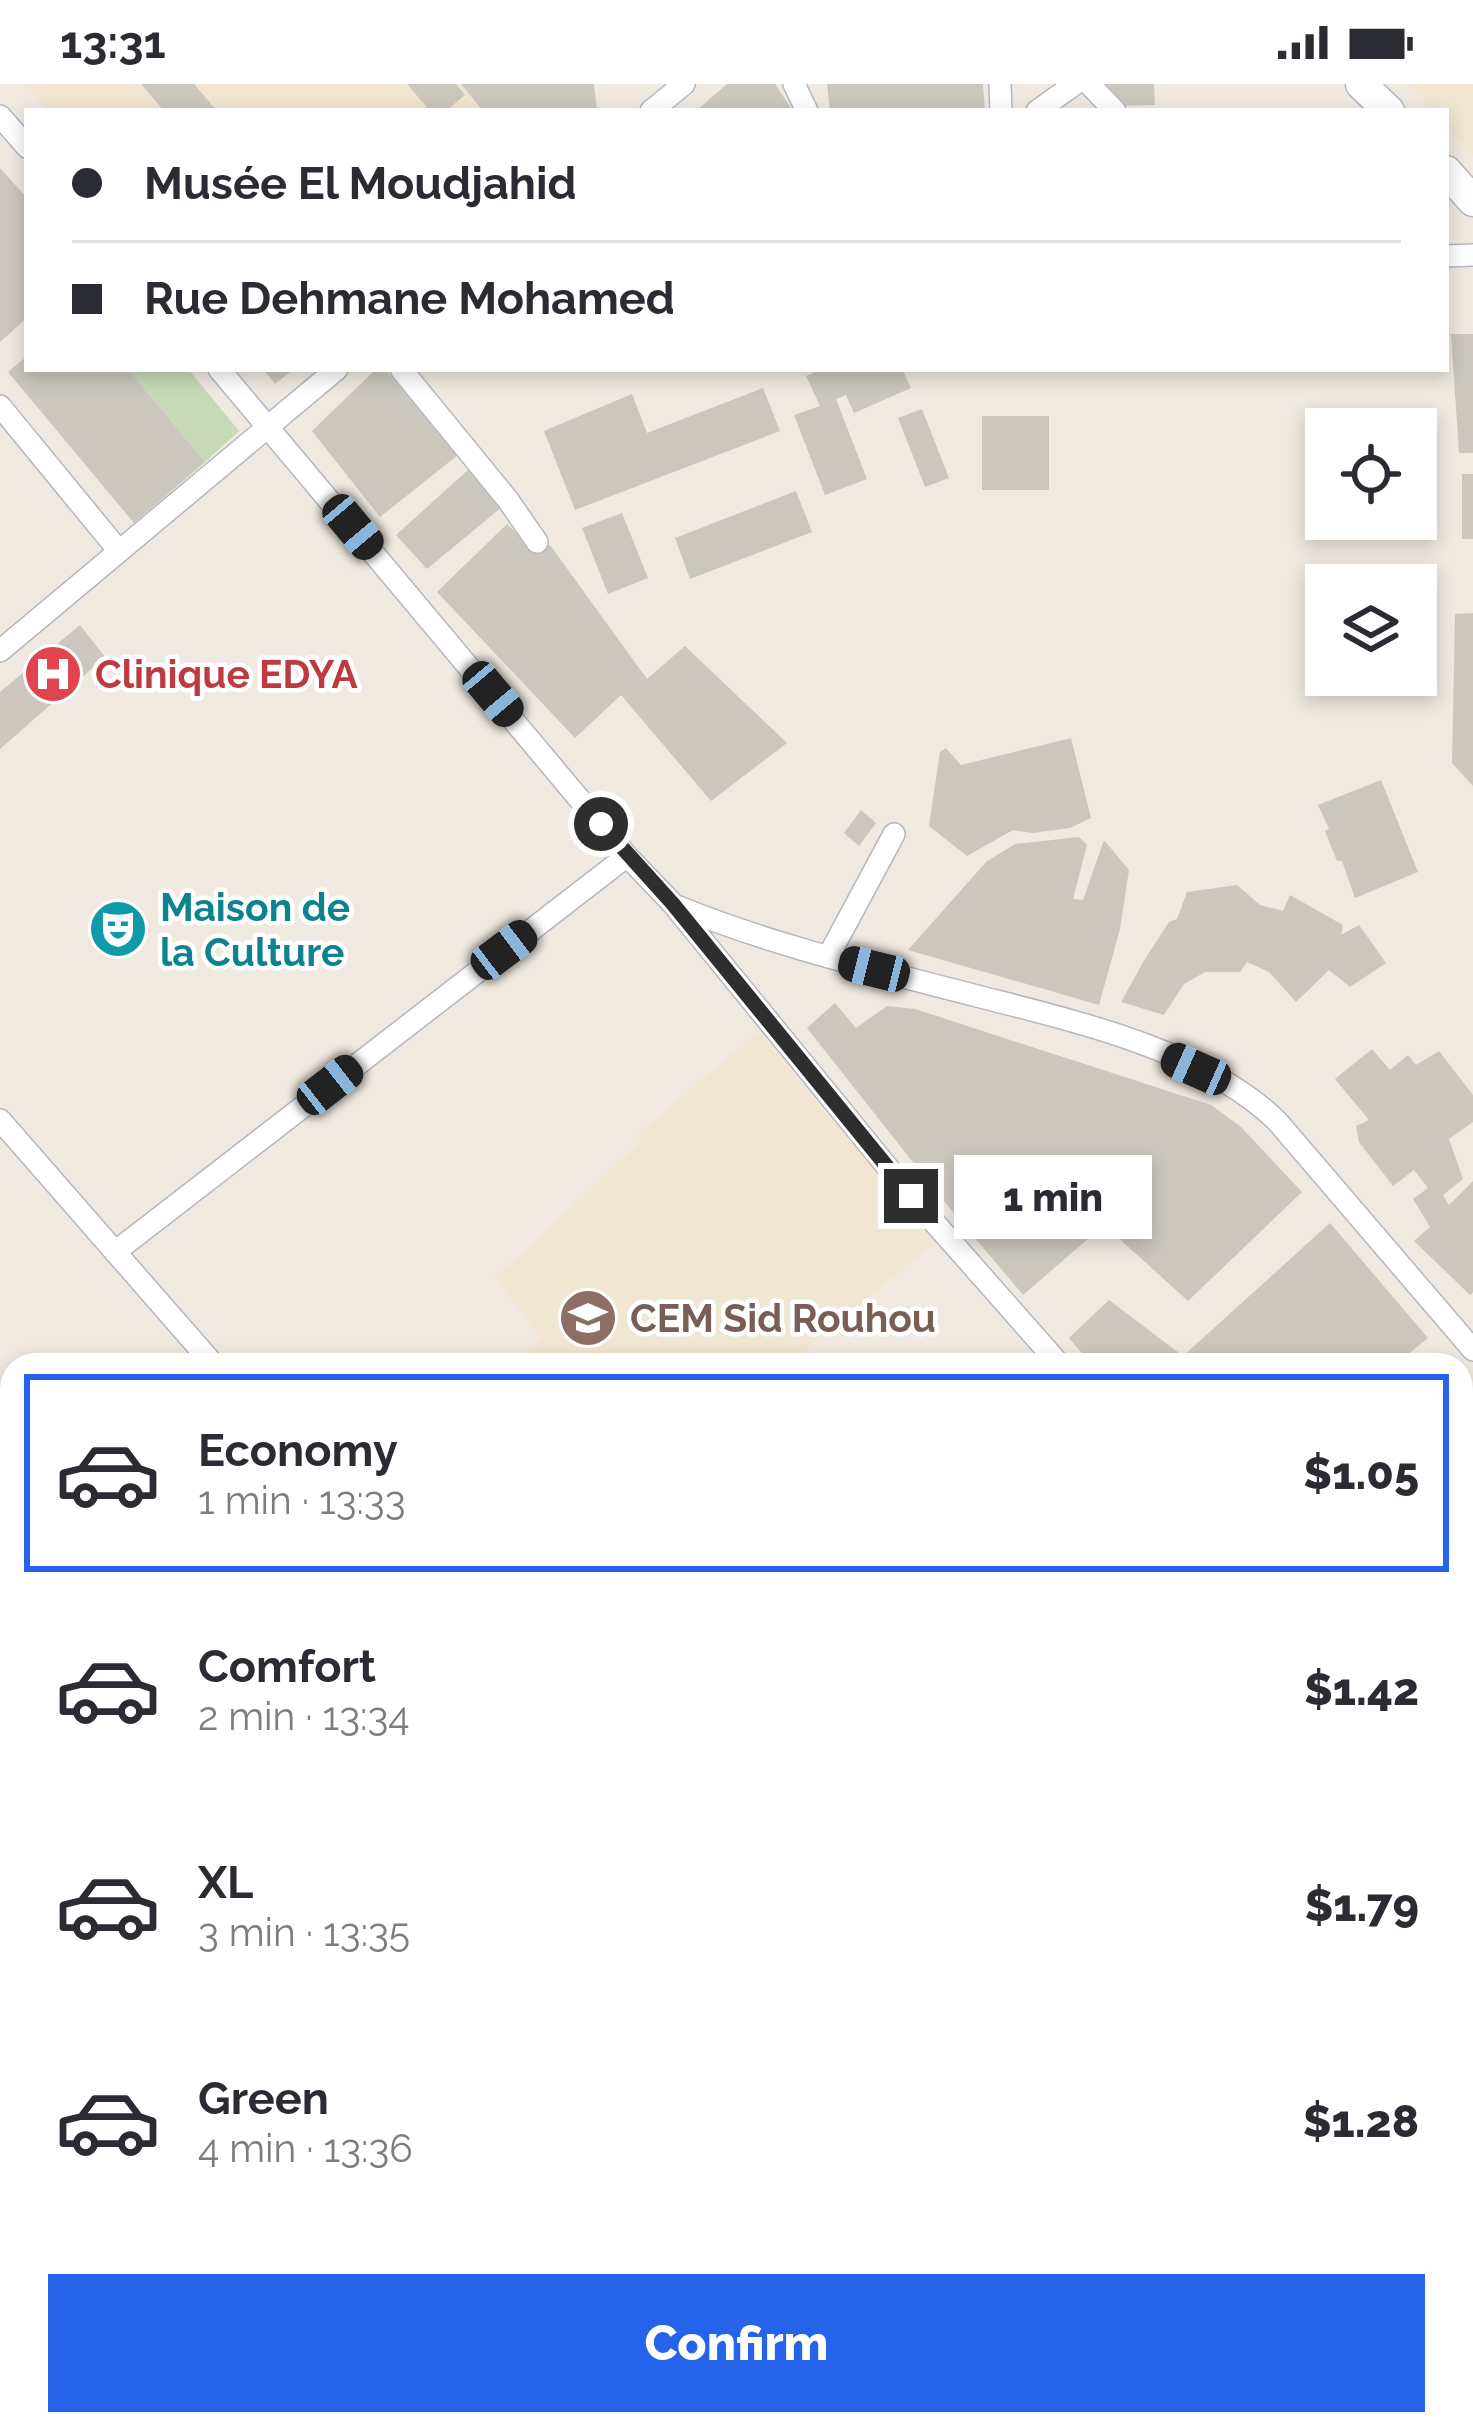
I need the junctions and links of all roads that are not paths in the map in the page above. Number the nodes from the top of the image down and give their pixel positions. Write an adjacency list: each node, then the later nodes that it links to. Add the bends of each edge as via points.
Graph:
1 (684, 84): 5 (street)
2 (1075, 84): 6 (street)
3 (1089, 84): 7 (street)
4 (1361, 84): 8 (street)
5 (654, 108)
6 (1041, 108)
7 (1112, 108)
8 (1386, 108)
9 (0, 116): 10 (street)
10 (24, 144)
11 (1449, 174): 12 (street)
12 (1473, 201)
13 (222, 372): 17 (street)
14 (333, 372): 17 (street)
15 (403, 372): 18 (street)
16 (0, 406): 19 (street)
17 (269, 426): 19 (street); 22 (street)
18 (537, 542)
19 (119, 551): 20 (street)
20 (0, 651)
21 (894, 834): 24 (street)
22 (627, 856): 23 (street); 26 (street)
23 (673, 904): 24 (street); 29 (street)
24 (827, 957): 27 (street, via 1106,1029 1255,1099)
25 (0, 1120): 26 (street)
26 (115, 1252): 28 (street)
27 (1473, 1350)
28 (203, 1353)
29 (1049, 1353)

